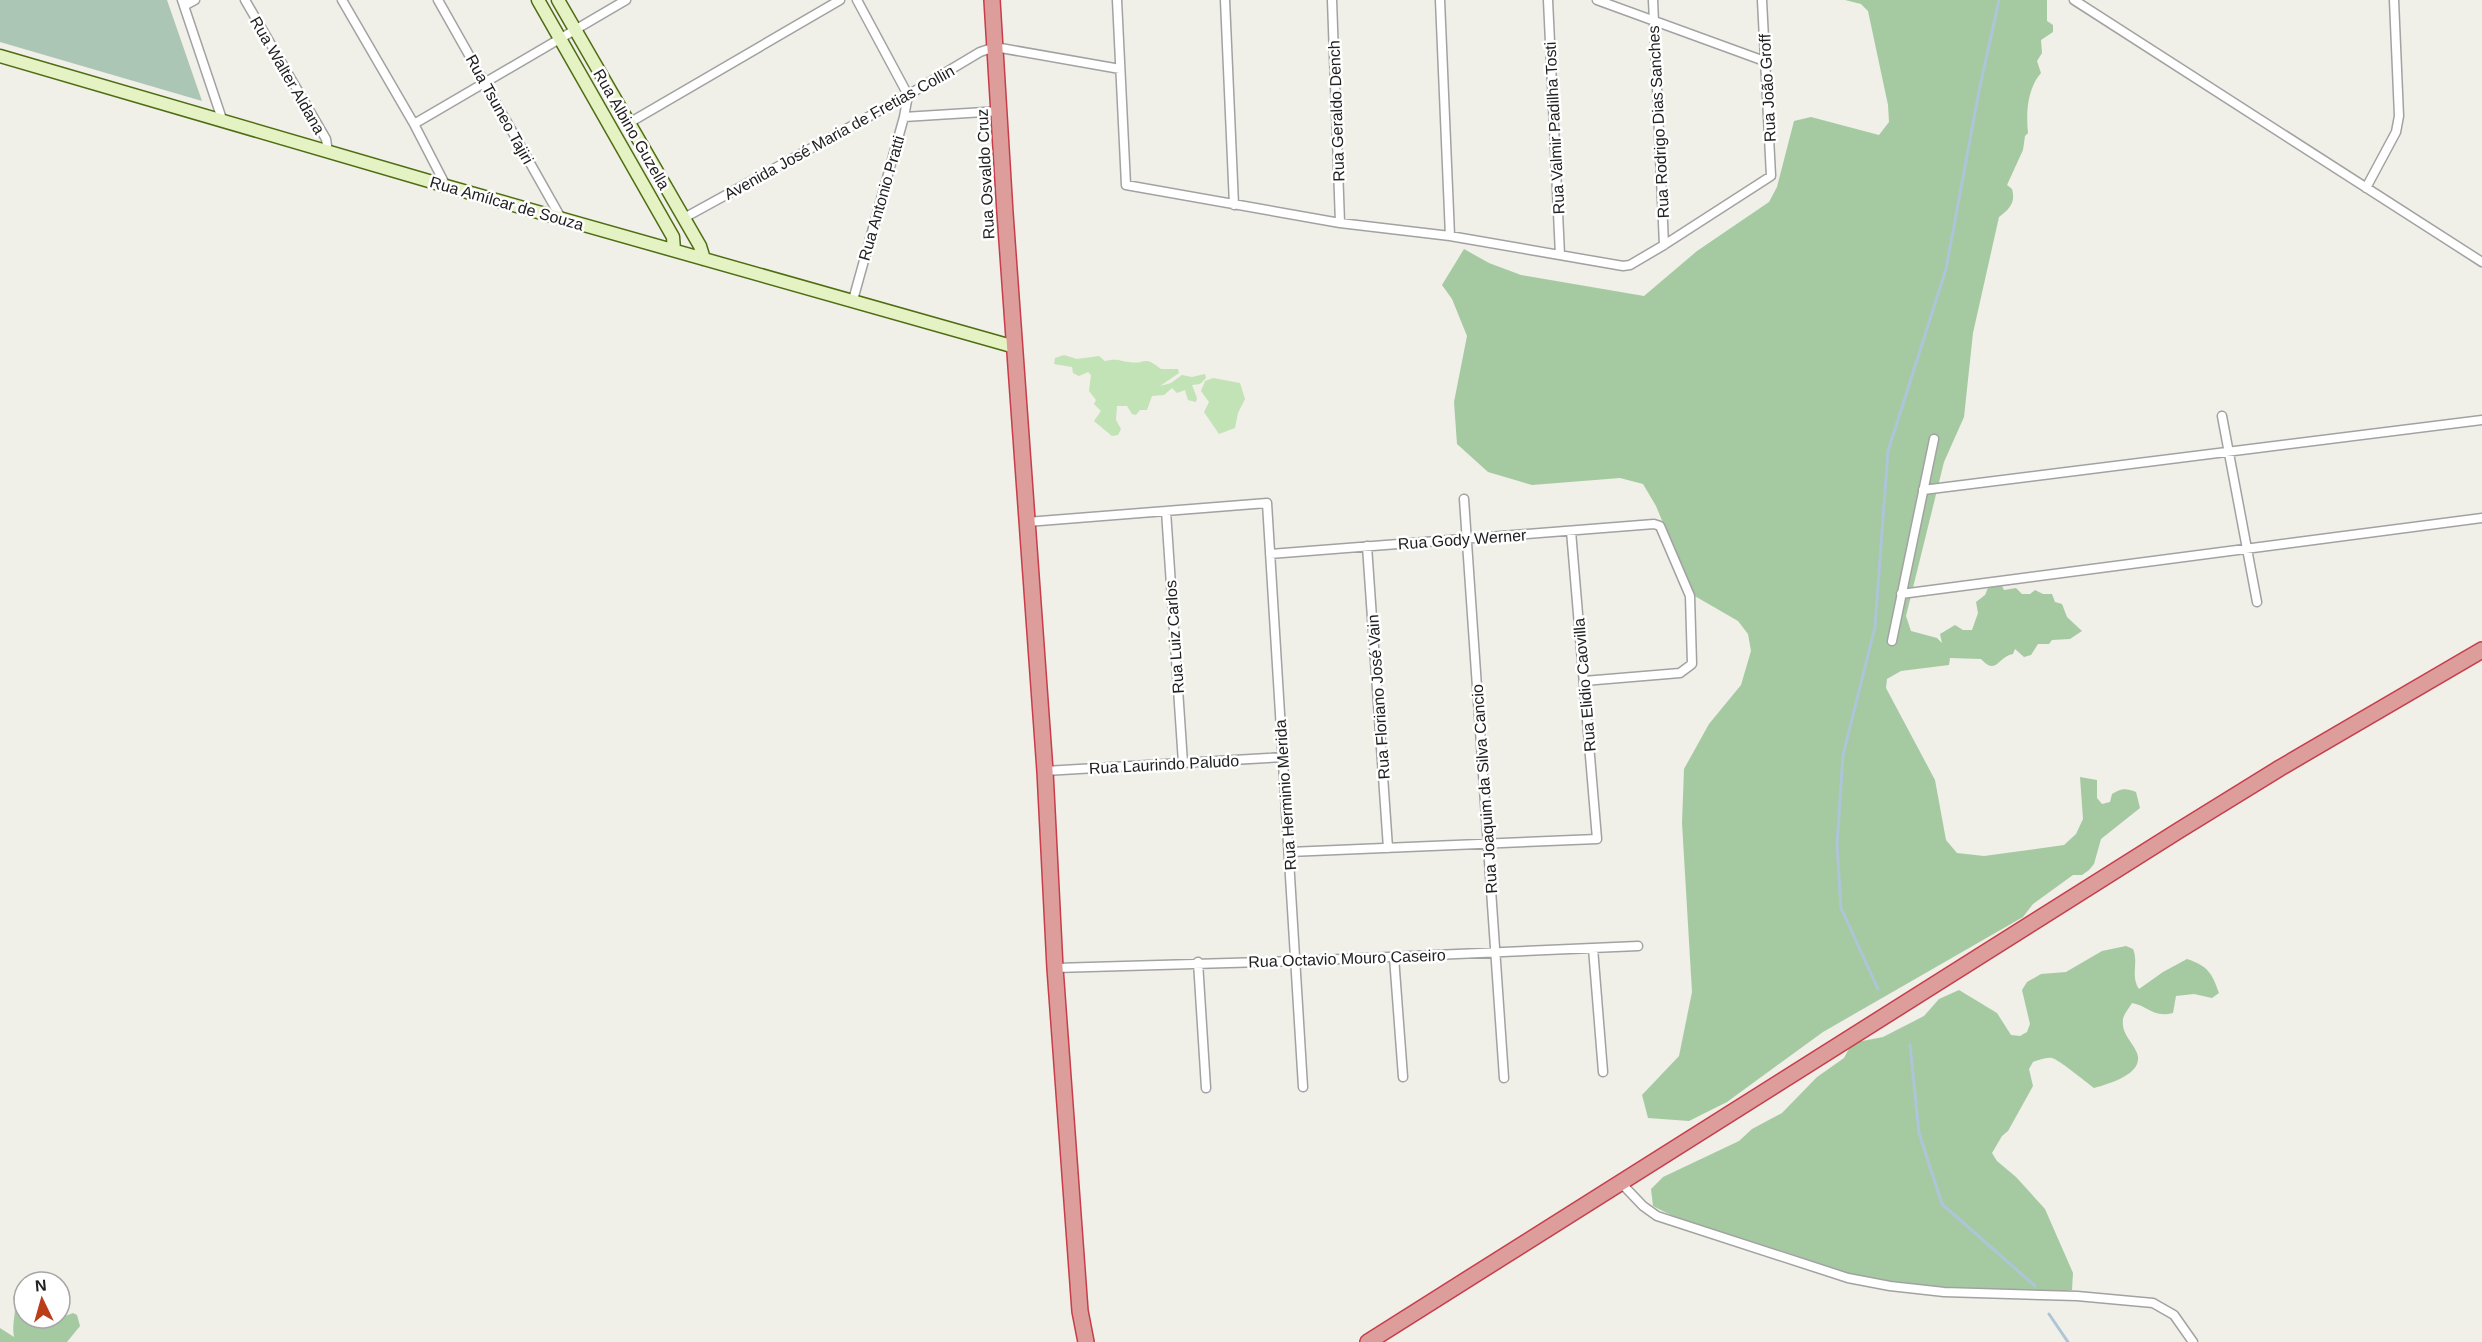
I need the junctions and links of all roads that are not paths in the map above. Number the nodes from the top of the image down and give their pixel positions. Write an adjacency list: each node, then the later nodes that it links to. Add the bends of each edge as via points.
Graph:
1 (195, 0): 21 (street)
2 (245, 0): 36 (street, Rua Walter Aldana, via 326,139)
3 (342, 0): 35 (street)
4 (438, 0): 29 (street, Rua Tsuneo Tajiri)
5 (538, 0): 24 (street, Rua Albino Guzella)
6 (558, 0): 23 (street, Rua Albino Guzella)
7 (626, 0): 23 (street)
8 (840, 0): 34 (street)
9 (856, 0): 30 (street)
10 (992, 0): 25 (highway, Rua Osvaldo Cruz)
11 (1117, 0): 28 (street)
12 (1225, 0): 39 (street)
13 (1332, 0): 42 (street, Rua Geraldo Dench)
14 (1440, 0): 43 (street)
15 (1548, 0): 46 (street, Rua Valmir Padilha Tosti)
16 (1597, 0): 22 (street)
17 (1653, 0): 22 (street, Rua Rodrigo Dias Sanches)
18 (1762, 0): 27 (street, Rua João Groff)
19 (2074, 0): 38 (street)
20 (2394, 0): 38 (street, via 2399,116 2396,132)
21 (183, 3): 33 (street)
22 (1654, 21): 27 (street); 44 (street, Rua Rodrigo Dias Sanches)
23 (576, 30): 24 (street); 34 (street, Rua Albino Guzella)
24 (560, 39): 29 (street); 45 (street, Rua Albino Guzella, via 673,237)
25 (995, 47): 28 (street); 30 (street, Avenida José Maria de Fretias Collin); 31 (highway, Rua Osvaldo Cruz)
26 (0, 56): 33 (street, Rua Amílcar de Souza)
27 (1767, 62): 44 (street, Rua João Groff, via 1771,176)
28 (1120, 69): 39 (street, via 1126,185)
29 (484, 82): 35 (street); 40 (street, Rua Tsuneo Tajiri)
30 (908, 95): 32 (street, Rua Antonio Pratti); 41 (street, Avenida José Maria de Fretias Collin)
31 (1000, 111): 32 (street); 50 (highway, Rua Osvaldo Cruz)
32 (904, 117): 49 (street, Rua Antonio Pratti)
33 (223, 122): 36 (street, Rua Amílcar de Souza)
34 (629, 123): 41 (street, Rua Albino Guzella)
35 (414, 124): 37 (street)
36 (328, 152): 37 (street, Rua Amílcar de Souza)
37 (446, 186): 40 (street, Rua Amílcar de Souza)
38 (2366, 188): 48 (street)
39 (1234, 205): 42 (street)
40 (561, 218): 45 (street, Rua Amílcar de Souza)
41 (684, 218): 47 (street, Rua Albino Guzella)
42 (1340, 223): 43 (street)
43 (1450, 236): 46 (street)
44 (1664, 245): 46 (street, via 1623,266)
45 (674, 250): 47 (street, Rua Amílcar de Souza)
46 (1560, 255)
47 (704, 259): 49 (street, Rua Amílcar de Souza)
48 (2482, 262)
49 (852, 300): 50 (street, Rua Amílcar de Souza)
50 (1015, 346): 59 (highway, Rua Osvaldo Cruz)
51 (2222, 416): 54 (street)
52 (2482, 420): 54 (street)
53 (1934, 439): 55 (street)
54 (2228, 451): 55 (street); 63 (street)
55 (1923, 490): 65 (street)
56 (1464, 499): 61 (street, Rua Joaquim da Silva Cancio)
57 (1166, 511): 59 (street); 64 (street, Rua Herminio Merida, via 1267,504); 71 (street, Rua Luiz Carlos)
58 (2482, 518): 63 (street)
59 (1027, 522): 72 (highway, Rua Osvaldo Cruz)
60 (1571, 531): 61 (street, Rua Gody Werner); 69 (street, Rua Elidio Caovilla); 69 (street, Rua Gody Werner, via 1660,526 1690,596 1692,664 1680,673)
61 (1467, 539): 62 (street, Rua Gody Werner); 73 (street, Rua Joaquim da Silva Cancio)
62 (1367, 546): 64 (street, Rua Gody Werner); 74 (street, Rua Floriano José Vain)
63 (2247, 549): 65 (street); 66 (street)
64 (1270, 554): 70 (street, Rua Herminio Merida)
65 (1901, 594): 67 (street)
66 (2256, 602)
67 (1892, 641)
68 (2482, 650): 88 (highway, via 2280,768)
69 (1584, 681): 73 (street, Rua Elidio Caovilla, via 1597,839)
70 (1283, 757): 71 (street, Rua Laurindo Paludo); 75 (street, Rua Herminio Merida)
71 (1183, 763): 72 (street, Rua Laurindo Paludo)
72 (1044, 771): 82 (highway, Rua Osvaldo Cruz)
73 (1488, 844): 74 (street); 78 (street, Rua Joaquim da Silva Cancio)
74 (1388, 848): 75 (street)
75 (1289, 852): 80 (street, Rua Herminio Merida)
76 (1638, 946): 77 (street, Rua Octavio Mouro Caseiro)
77 (1593, 948): 78 (street, Rua Octavio Mouro Caseiro); 83 (street)
78 (1495, 952): 79 (street, Rua Octavio Mouro Caseiro); 85 (street, Rua Joaquim da Silva Cancio)
79 (1394, 957): 80 (street, Rua Octavio Mouro Caseiro); 84 (street)
80 (1296, 961): 81 (street, Rua Octavio Mouro Caseiro); 86 (street, Rua Herminio Merida)
81 (1198, 962): 82 (street, Rua Octavio Mouro Caseiro); 87 (street)
82 (1055, 968): 89 (highway, Rua Osvaldo Cruz)
83 (1603, 1072)
84 (1403, 1077)
85 (1504, 1078)
86 (1303, 1087)
87 (1206, 1088)
88 (1622, 1184): 92 (highway); 93 (street, via 1657,1216 1848,1278 1944,1292 2153,1303 2174,1315)
89 (1080, 1311): 90 (highway); 91 (highway)
90 (1079, 1342)
91 (1086, 1342)
92 (1368, 1342)
93 (2193, 1342)

